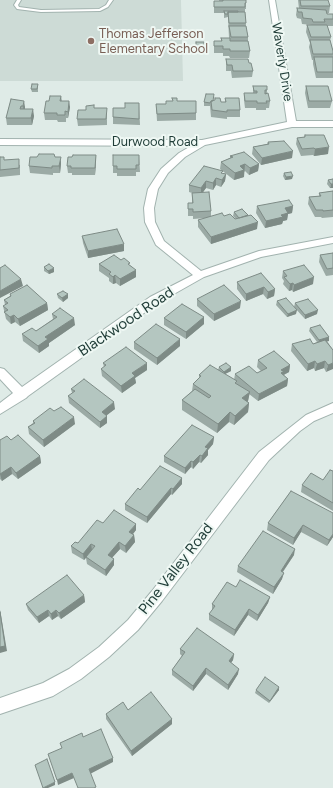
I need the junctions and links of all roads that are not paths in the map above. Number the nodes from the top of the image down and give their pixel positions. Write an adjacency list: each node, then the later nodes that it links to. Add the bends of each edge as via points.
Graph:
1 (19, 0): 2 (lane, via 16,5 18,8 54,11 100,10 107,6)
2 (110, 0)
3 (272, 0): 4 (street, Waverly Drive)
4 (292, 124): 5 (street, Durwood Road); 7 (street, Durwood Road)
5 (333, 124)
6 (0, 142): 7 (street, Durwood Road)
7 (202, 143): 9 (street, via 182,155 164,171 153,189 149,208 150,222 160,243)
8 (333, 240): 9 (street, Blackwood Road, via 259,254)
9 (200, 275): 11 (street, Blackwood Road, via 154,300)
10 (0, 372): 11 (street)
11 (22, 395): 13 (street, Blackwood Road)
12 (333, 408): 14 (street, Pine Valley Road, via 300,424 264,456 157,596 133,625 104,652 75,674 47,690)
13 (0, 409)
14 (0, 706)

